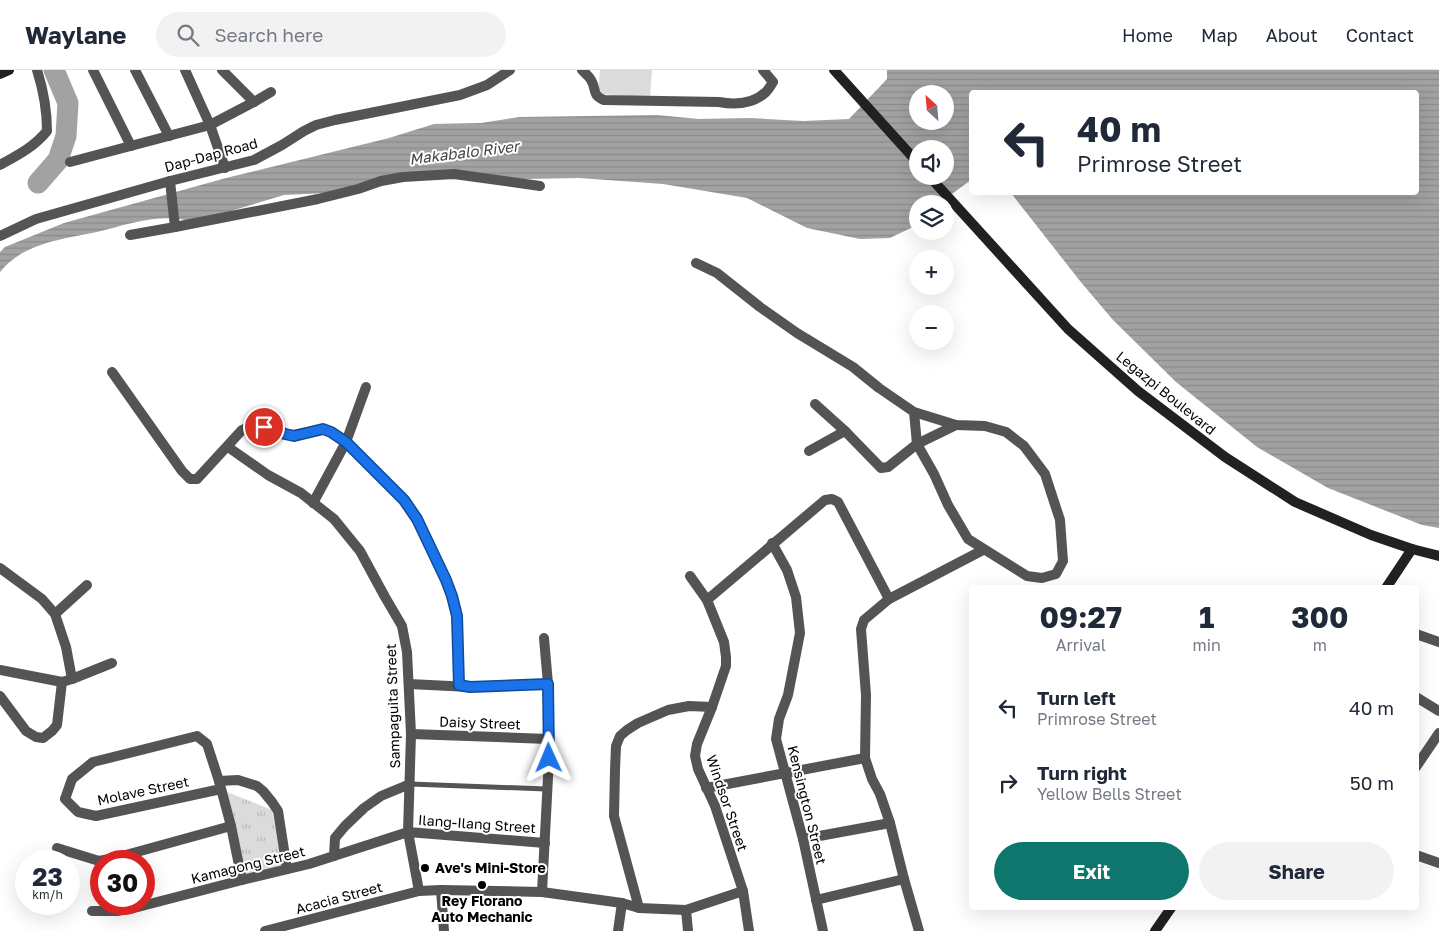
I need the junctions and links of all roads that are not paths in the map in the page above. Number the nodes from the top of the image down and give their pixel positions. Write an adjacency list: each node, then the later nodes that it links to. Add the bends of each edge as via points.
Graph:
1 (8, 70): 11 (street)
2 (37, 70): 19 (street, via 47,131 38,142)
3 (93, 70): 16 (street)
4 (135, 70): 15 (street)
5 (186, 70): 14 (street)
6 (222, 70): 13 (street)
7 (510, 70): 20 (street, Dap-Dap Road, via 487,85 460,95 316,125 267,154)
8 (582, 70): 9 (street, via 593,81 598,97 604,100 730,104 745,103 766,92 773,82)
9 (763, 70)
10 (834, 70): 17 (street)
11 (0, 74)
12 (271, 92): 13 (street)
13 (254, 102): 14 (street)
14 (210, 125): 15 (street); 20 (street)
15 (169, 136): 16 (street)
16 (130, 146): 18 (street)
17 (909, 153)
18 (70, 162)
19 (0, 165)
20 (226, 168): 22 (street, Dap-Dap Road)
21 (937, 185): 40 (street, Legazpi Boulevard, via 1068,329 1138,390 1225,457 1295,502)
22 (170, 186): 24 (street); 25 (street, Dap-Dap Road, via 36,219)
23 (540, 186): 24 (street, via 454,174 403,177 318,198)
24 (174, 223): 26 (street)
25 (1, 234)
26 (130, 235)
27 (696, 263): 31 (street, via 717,273 760,307 853,367)
28 (112, 372): 36 (street, via 190,479 197,479)
29 (366, 387): 34 (street)
30 (816, 404): 33 (street)
31 (914, 412): 32 (street); 35 (street)
32 (956, 425): 35 (street); 41 (street, via 984,426 1006,432 1024,446 1045,474 1060,520 1063,561 1056,574 1042,578 1027,576)
33 (845, 431): 35 (street, via 881,468 888,467); 37 (street)
34 (346, 442): 36 (street, via 323,429 294,436 251,426 242,430); 38 (street); 58 (street, via 404,500 417,519 446,580 457,616)
35 (917, 444): 41 (street, via 968,540)
36 (228, 447): 38 (street, Sampaguita Street)
37 (809, 451)
38 (314, 503): 56 (street, Sampaguita Street, via 334,518 360,551 402,626)
39 (772, 543): 47 (street, via 825,500 832,499 838,502); 48 (street); 68 (street, Kensington Street, via 787,570 799,615 800,633 776,739)
40 (1412, 549): 42 (street, Legazpi Boulevard); 46 (street)
41 (983, 550): 47 (street)
42 (1439, 556)
43 (0, 568): 49 (street, via 42,599)
44 (690, 576): 48 (street, Windsor Street)
45 (87, 585): 49 (street)
46 (1388, 585)
47 (889, 599): 66 (street, via 864,620 861,629 866,695)
48 (707, 600): 61 (street, Windsor Street, via 724,642 726,657)
49 (55, 614): 55 (street, via 66,647)
50 (1419, 635): 52 (street)
51 (544, 638): 57 (street)
52 (1439, 642)
53 (112, 663): 55 (street)
54 (0, 670): 55 (street)
55 (67, 681): 59 (street, via 57,725 43,738 26,731)
56 (409, 684): 58 (street); 64 (street, Sampaguita Street)
57 (548, 684): 58 (street); 65 (street)
58 (459, 685)
59 (0, 696)
60 (1419, 699): 62 (street)
61 (712, 707): 71 (street, Windsor Street, via 695,756); 92 (street, via 689,706 668,710 627,730 616,746 614,816)
62 (1439, 711)
63 (1439, 733): 67 (street)
64 (411, 734): 65 (street, Daisy Street); 69 (street, Sampaguita Street)
65 (548, 740): 72 (street)
66 (865, 758): 68 (street); 73 (street)
67 (1419, 763)
68 (786, 772): 71 (street); 76 (street, Kensington Street)
69 (410, 784): 72 (lane); 75 (street, Sampaguita Street); 79 (street, via 381,796 344,826 335,838)
70 (220, 785): 70 (street, Molave Street, via 96,816 78,812 65,799 72,779 93,762 197,736 207,744); 74 (street); 82 (street, via 238,780 257,786 272,802 278,811)
71 (706, 788): 87 (street, Windsor Street)
72 (546, 789): 77 (street)
73 (890, 823): 76 (street); 83 (street)
74 (231, 826): 78 (street, via 99,861); 84 (street)
75 (408, 832): 77 (street, Ilang-Ilang Street); 79 (street, Kamagong Street); 86 (street, Sampaguita Street)
76 (804, 839): 89 (street, Kensington Street)
77 (544, 843): 88 (street)
78 (57, 848)
79 (334, 856): 82 (street, Kamagong Street)
80 (1419, 856): 81 (street)
81 (1439, 863)
82 (287, 869): 84 (street, Kamagong Street)
83 (904, 879): 89 (street); 101 (street)
84 (242, 880): 90 (street, Kamagong Street)
85 (442, 890): 86 (street, Acacia Street); 88 (street, Acacia Street); 96 (street)
86 (419, 891): 95 (street, Acacia Street)
87 (743, 891): 93 (street); 99 (street, Windsor Street)
88 (542, 892): 91 (street, Acacia Street)
89 (816, 900): 100 (street, Kensington Street)
90 (155, 903)
91 (622, 903): 92 (street, Acacia Street); 97 (street)
92 (639, 908): 93 (street, Acacia Street)
93 (686, 910): 98 (street)
94 (1170, 910): 102 (street)
95 (265, 931)
96 (444, 931)
97 (618, 931)
98 (688, 931)
99 (749, 931)
100 (823, 931)
101 (918, 931)
102 (1155, 931)

